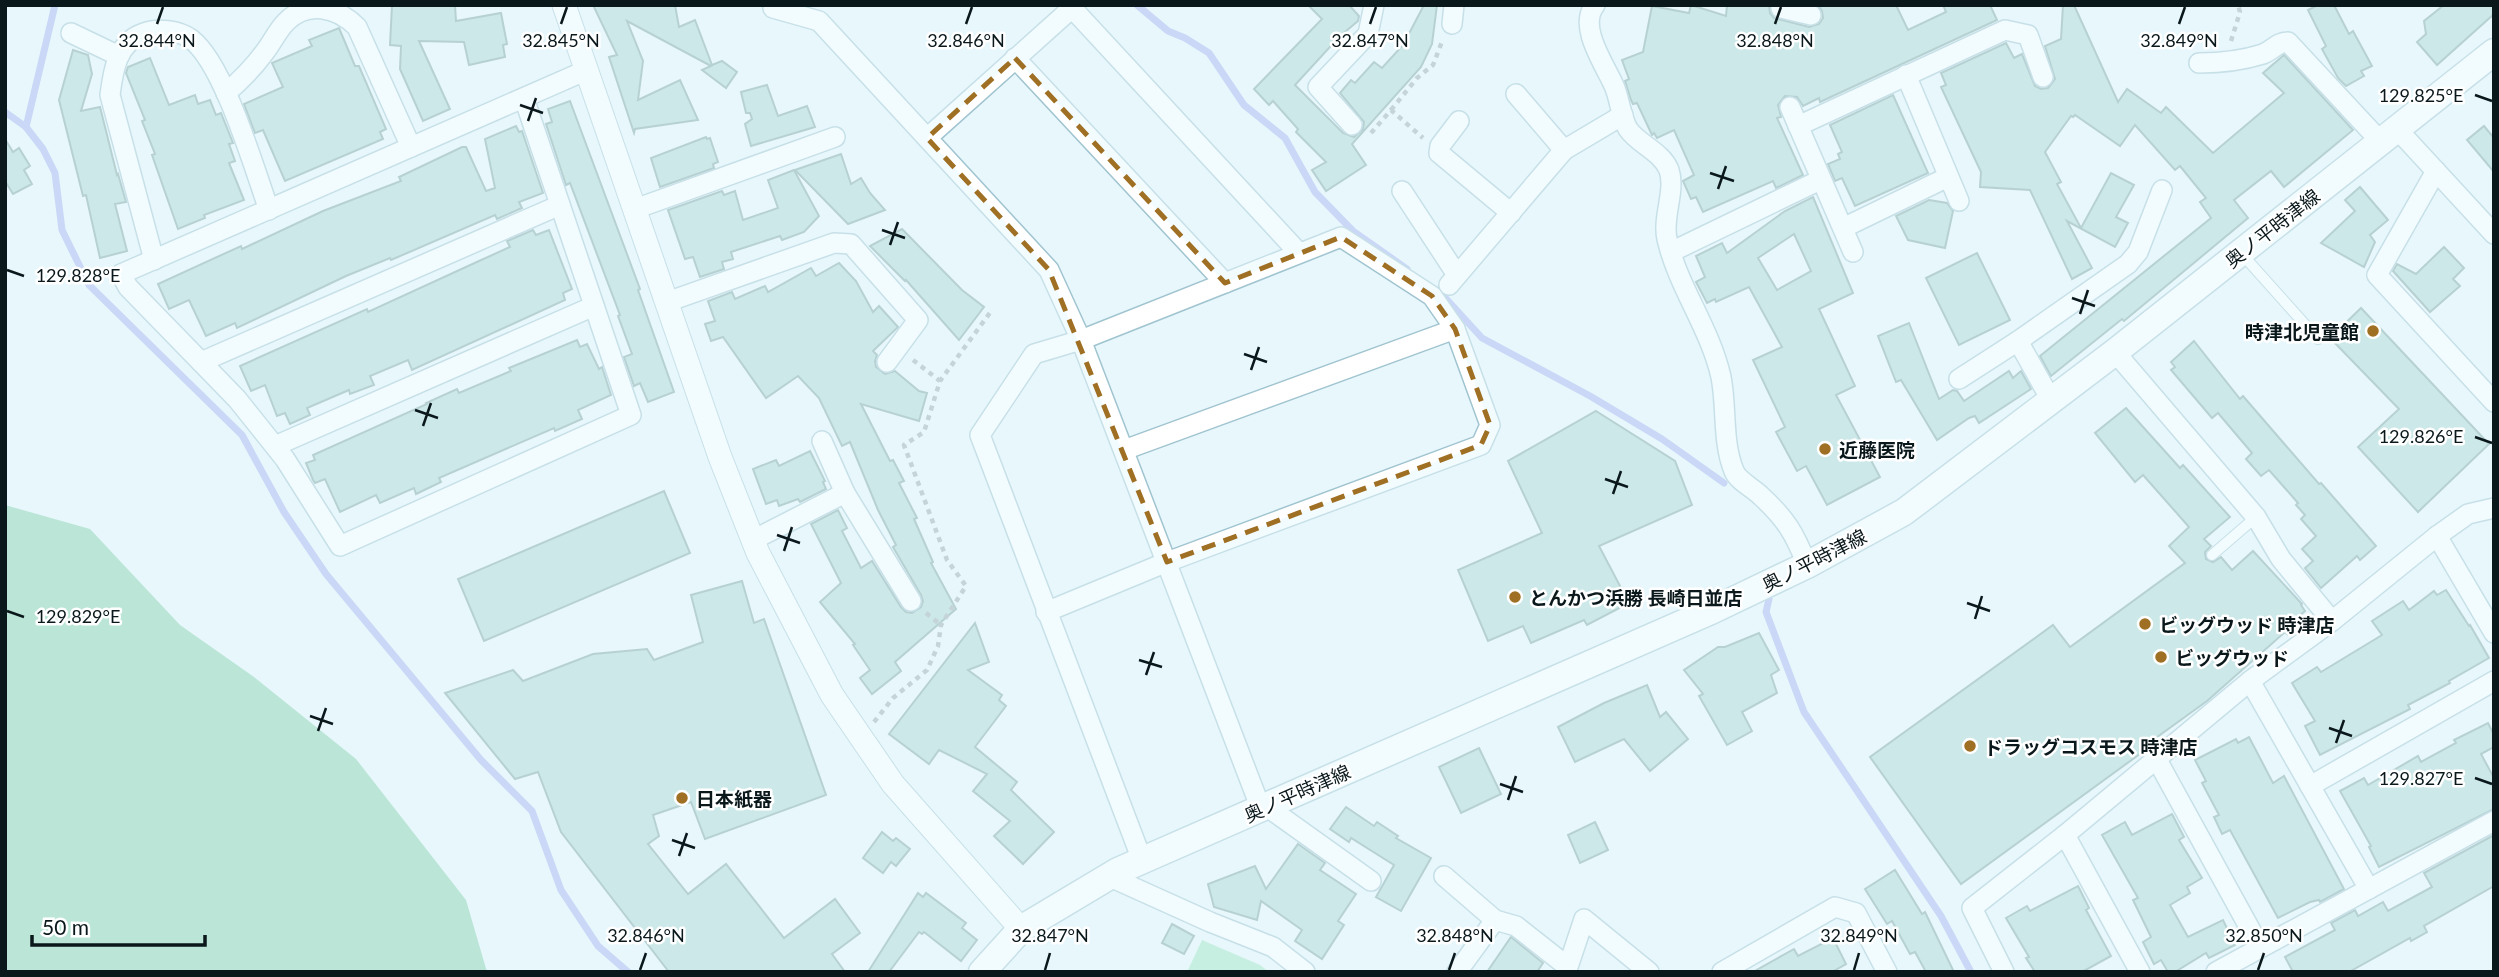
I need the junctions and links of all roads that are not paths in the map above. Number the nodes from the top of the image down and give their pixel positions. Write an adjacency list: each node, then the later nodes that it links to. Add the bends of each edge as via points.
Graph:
1 (564, 5): 12 (street)
2 (1374, 5): 21 (street, via 1368,34 1318,87)
3 (1595, 5): 19 (street, via 1589,19 1595,50)
4 (1782, 5): 6 (street)
5 (772, 8): 25 (street, via 819,21)
6 (1811, 15)
7 (71, 33): 9 (street)
8 (2494, 52): 23 (main road, 奥ノ平時津線)
9 (119, 56): 15 (street, via 128,42 143,33 180,33 201,49); 44 (street, via 110,95)
10 (1015, 58): 25 (street); 43 (street, via 1072,8); 45 (street)
11 (2199, 63): 23 (street, via 2261,54 2288,42)
12 (587, 70): 17 (street); 35 (street)
13 (1906, 75): 14 (street, via 2006,30 2028,35); 22 (street); 29 (street)
14 (2043, 77)
15 (226, 93): 26 (street, via 300,9 330,8 345,14 357,27); 36 (street)
16 (1516, 94): 27 (street)
17 (524, 98): 26 (street); 34 (street)
18 (1790, 107): 22 (street)
19 (1623, 115): 27 (street); 40 (street, via 1628,129 1669,171 1666,235)
20 (1459, 121): 37 (street, via 1439,153)
21 (1352, 125)
22 (1798, 126): 30 (street)
23 (2389, 136): 28 (street); 42 (main road, 奥ノ平時津線)
24 (835, 137): 35 (street)
25 (927, 138): 50 (street, via 1049,270)
26 (411, 147): 36 (street)
27 (1564, 150): 37 (street)
28 (2436, 171): 39 (street); 57 (street, via 2377,275)
29 (1948, 177): 33 (street); 38 (street)
30 (1820, 180): 38 (street); 40 (street)
31 (2162, 190): 51 (street, via 2138,252 2128,264)
32 (1402, 191): 37 (street, via 1453,280)
33 (1959, 201)
34 (560, 205): 47 (street); 54 (street)
35 (635, 209): 46 (street)
36 (269, 210): 44 (street)
37 (1511, 213)
38 (1843, 228): 41 (street)
39 (2494, 234)
40 (1671, 252): 68 (street, via 1709,338 1721,378 1735,474 1785,521)
41 (1853, 252)
42 (2241, 252): 49 (lane); 52 (main road, 奥ノ平時津線)
43 (1299, 253): 45 (street); 48 (street, via 1341,237 1432,296)
44 (154, 260): 54 (street, via 121,274 128,287)
45 (1225, 283): 50 (street)
46 (667, 302): 53 (street, via 834,243 851,244 918,320); 65 (street)
47 (594, 306): 59 (street); 59 (street, via 631,415 340,546)
48 (1455, 329): 60 (street); 67 (street, via 1490,425 1481,445)
49 (2318, 339)
50 (1082, 340): 60 (street); 70 (street, via 1034,354 979,435)
51 (2018, 341): 55 (street); 56 (street)
52 (2115, 352): 56 (main road, 奥ノ平時津線); 63 (street)
53 (892, 355)
54 (201, 362): 59 (street)
55 (1959, 380)
56 (2051, 400): 68 (main road, 奥ノ平時津線, via 1904,512)
57 (2494, 402)
58 (822, 441): 61 (street)
59 (275, 446)
60 (1124, 450): 67 (street)
61 (845, 493): 65 (street); 69 (street)
62 (2494, 508): 64 (street, via 2468,514)
63 (2256, 517): 66 (lane); 71 (street, via 2281,559)
64 (2437, 536): 71 (street); 72 (street)
65 (753, 540): 86 (street, via 832,695 893,784)
66 (2212, 555)
67 (1167, 562): 70 (street); 77 (street)
68 (1807, 565): 77 (main road, 奥ノ平時津線)
69 (911, 601)
70 (1046, 612): 80 (street)
71 (2332, 621): 73 (street)
72 (2494, 633)
73 (2250, 681): 75 (street); 76 (street)
74 (2494, 681): 76 (street)
75 (2156, 758): 79 (street); 87 (street)
76 (2310, 786): 84 (street)
77 (1264, 808): 80 (main road, 奥ノ平時津線); 83 (street)
78 (2494, 821): 84 (street)
79 (2065, 835): 95 (street, via 1972,908); 96 (street)
80 (1142, 860): 81 (main road, 奥ノ平時津線)
81 (1108, 876): 86 (main road, 奥ノ平時津線); 91 (street, via 1273,947)
82 (1444, 876): 85 (street)
83 (1371, 881)
84 (2369, 889): 87 (street)
85 (1495, 920): 88 (street, via 1516,926); 92 (street)
86 (1021, 929): 90 (main road, 奥ノ平時津線)
87 (2260, 947): 97 (street)
88 (1566, 969): 93 (street, via 1584,919)
89 (1728, 970): 94 (street, via 1835,907 1856,913)
90 (982, 972)
91 (1305, 972)
92 (1457, 972)
93 (1649, 972)
94 (1887, 972)
95 (2004, 972)
96 (2140, 972)
97 (2216, 972)

